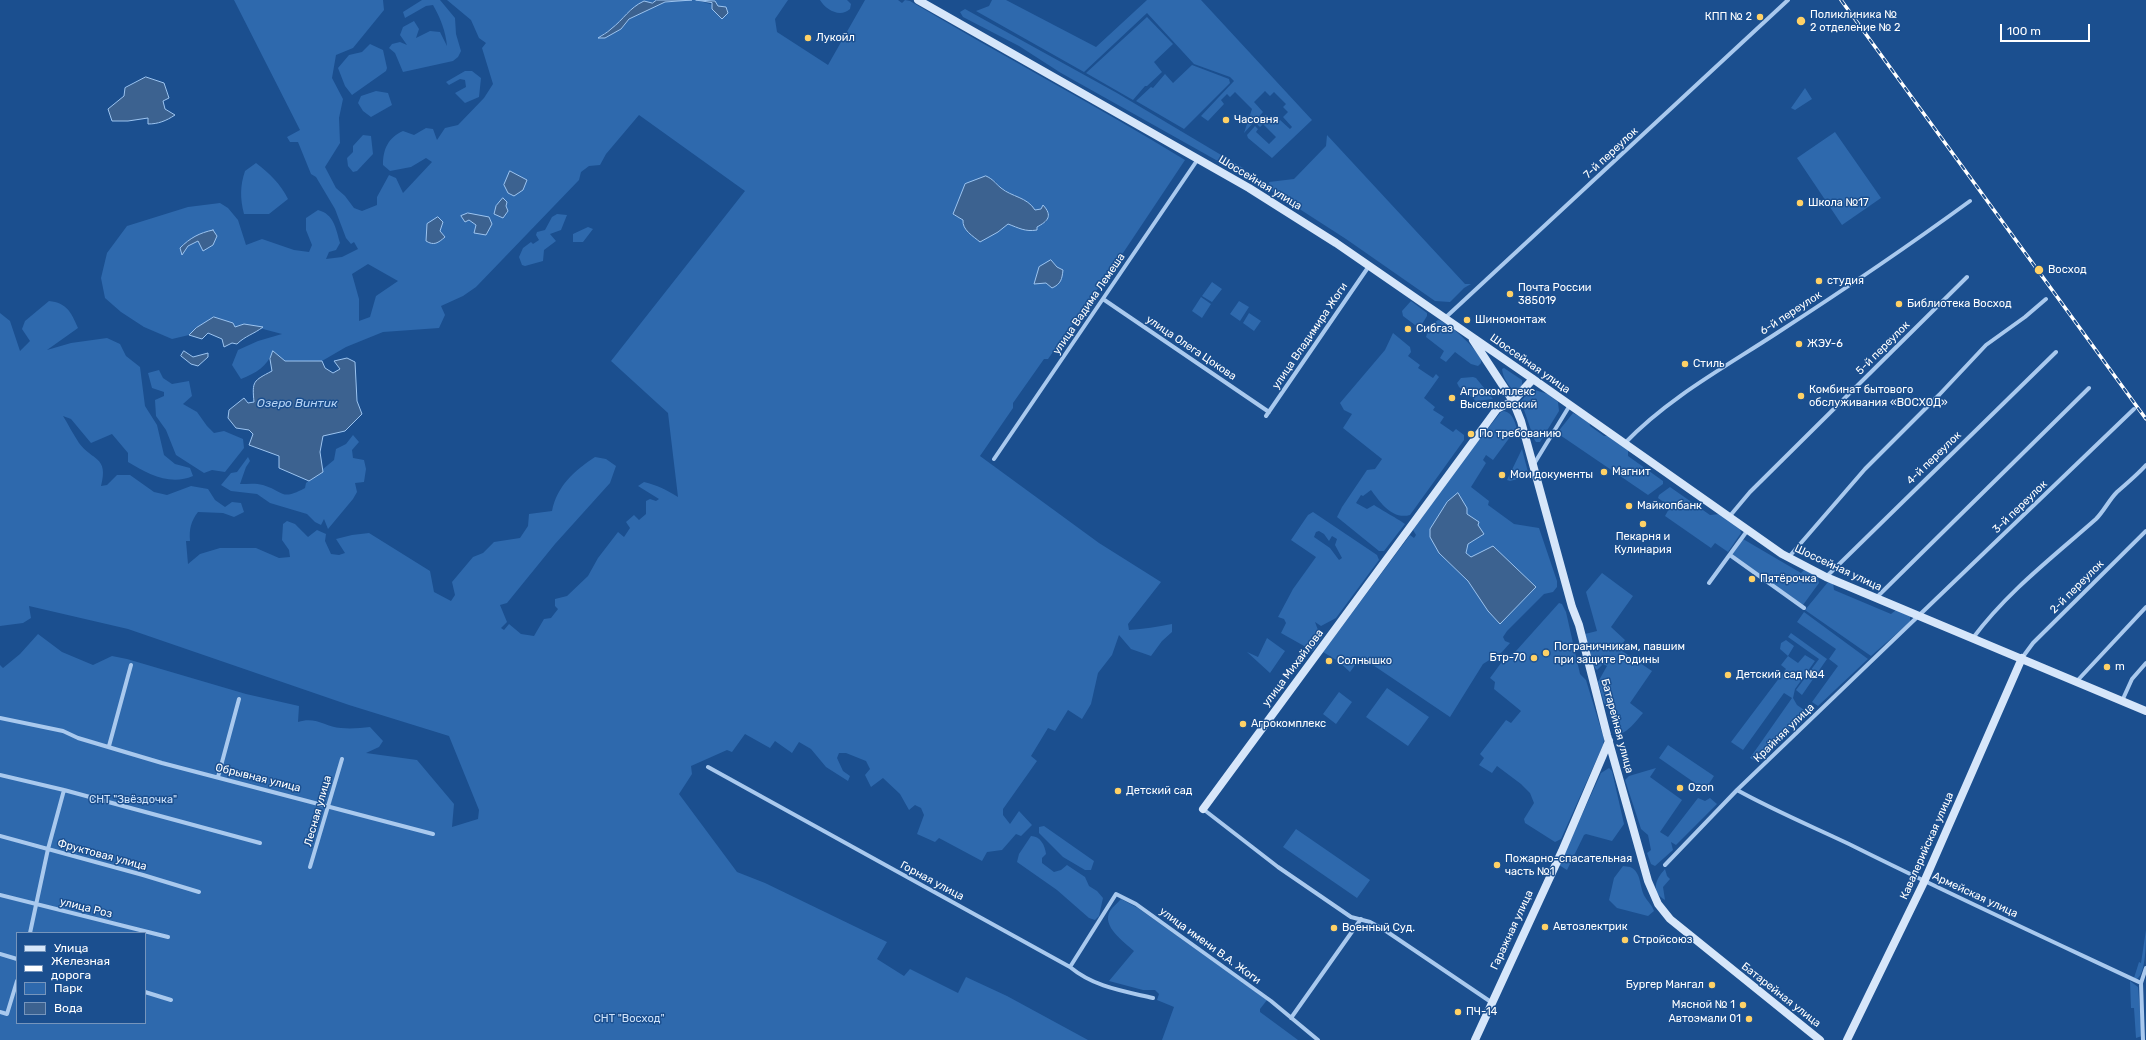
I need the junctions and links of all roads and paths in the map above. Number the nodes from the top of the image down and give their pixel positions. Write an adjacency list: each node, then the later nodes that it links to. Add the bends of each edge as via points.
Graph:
1 (918, 0): 3 (main road, Шоссейная улица)
2 (1788, 0): 9 (street, 7-й переулок)
3 (1198, 159): 5 (main road, Шоссейная улица, via 1249,188); 7 (street, улица Вадима Лемеша)
4 (1970, 201): 19 (street, 6-й переулок, via 1840,292 1686,392)
5 (1369, 265): 9 (main road, Шоссейная улица); 17 (street, улица Владимира Жоги)
6 (1968, 277): 23 (street, 5-й переулок, via 1750,492)
7 (1103, 299): 17 (street, улица Олега Цокова); 20 (street, улица Вадима Лемеша)
8 (2046, 299): 27 (street, via 2025,318 1986,345 1865,469)
9 (1445, 318): 10 (main road, Шоссейная улица)
10 (1470, 336): 12 (main road, Шоссейная улица); 14 (main road, Батарейная улица)
11 (2056, 352): 28 (street, 4-й переулок)
12 (1534, 379): 14 (main road, улица Михайлова); 15 (main road, Шоссейная улица)
13 (2089, 388): 30 (street)
14 (1513, 401): 21 (main road, Батарейная улица); 52 (main road, улица Михайлова, via 1497,409)
15 (1570, 405): 19 (main road, Шоссейная улица); 21 (street)
16 (2134, 410): 33 (street, 3-й переулок)
17 (1270, 412): 18 (street, улица Владимира Жоги)
18 (1266, 416)
19 (1625, 443): 23 (main road, Шоссейная улица)
20 (994, 459)
21 (1534, 464): 43 (main road, Батарейная улица)
22 (2146, 465): 34 (street, via 2132,481 2116,493 2098,517 1992,612)
23 (1729, 517): 24 (main road, Шоссейная улица)
24 (1747, 531): 26 (street); 27 (main road, Шоссейная улица)
25 (2146, 531): 35 (street, 2-й переулок, via 2039,637)
26 (1730, 555): 29 (street); 32 (street)
27 (1788, 558): 28 (main road, Шоссейная улица)
28 (1826, 577): 30 (main road, Шоссейная улица)
29 (1709, 583)
30 (1875, 598): 33 (main road, Шоссейная улица)
31 (2146, 607): 38 (street)
32 (1804, 608)
33 (1918, 617): 34 (main road, Шоссейная улица); 50 (street, Крайняя улица)
34 (1973, 639): 35 (main road, Шоссейная улица)
35 (2022, 658): 38 (main road, Шоссейная улица); 59 (main road, Кавалерийская улица)
36 (2146, 662): 40 (street, via 2132,679)
37 (131, 665): 44 (street)
38 (2076, 682): 40 (main road, Шоссейная улица)
39 (238, 699): 48 (street)
40 (2122, 701): 41 (main road, Шоссейная улица)
41 (2146, 711)
42 (0, 718): 44 (street, Обрывная улица, via 63,731 78,738)
43 (1609, 741): 77 (main road, Гаражная улица, via 1562,851); 82 (main road, Батарейная улица, via 1648,881 1664,912 1685,932)
44 (109, 746): 48 (street, Обрывная улица)
45 (342, 759): 51 (street, Лесная улица)
46 (708, 767): 70 (street, Горная улица)
47 (0, 775): 49 (street)
48 (218, 777): 51 (street, Обрывная улица)
49 (64, 790): 55 (street); 56 (street)
50 (1737, 790): 57 (street, Крайняя улица); 59 (street, Армейская улица)
51 (330, 806): 53 (street, Обрывная улица); 58 (street, Лесная улица)
52 (1203, 809): 63 (street, улица Михайлова, via 1284,871 1351,917)
53 (433, 834)
54 (0, 836): 56 (street, Фруктовая улица)
55 (260, 843)
56 (48, 849): 60 (street, Фруктовая улица); 62 (street)
57 (1665, 865)
58 (310, 867)
59 (1924, 882): 72 (street, Армейская улица); 83 (main road, Кавалерийская улица)
60 (198, 892)
61 (0, 895): 62 (street, улица Роз)
62 (37, 906): 64 (street); 65 (street, улица Роз)
63 (1361, 919): 77 (street, улица Михайлова, via 1383,929); 79 (street)
64 (30, 932)
65 (143, 932)
66 (146, 933): 67 (street, улица Роз)
67 (168, 938)
68 (0, 954): 69 (street)
69 (16, 959)
70 (1070, 967): 75 (street, Горная улица, via 1083,978 1107,987); 79 (street, улица имени В.А. Жоги, via 1116,894 1136,904)
71 (2146, 968): 72 (street)
72 (2141, 983): 84 (street)
73 (16, 984): 78 (street, via 7,1014)
74 (146, 992): 76 (street)
75 (1153, 998)
76 (171, 1000)
77 (1492, 1002): 81 (main road, Гаражная улица)
78 (0, 1012)
79 (1291, 1018): 80 (street, улица имени В.А. Жоги)
80 (1318, 1040)
81 (1475, 1040)
82 (1820, 1040)
83 (1847, 1040)
84 (2143, 1040)

